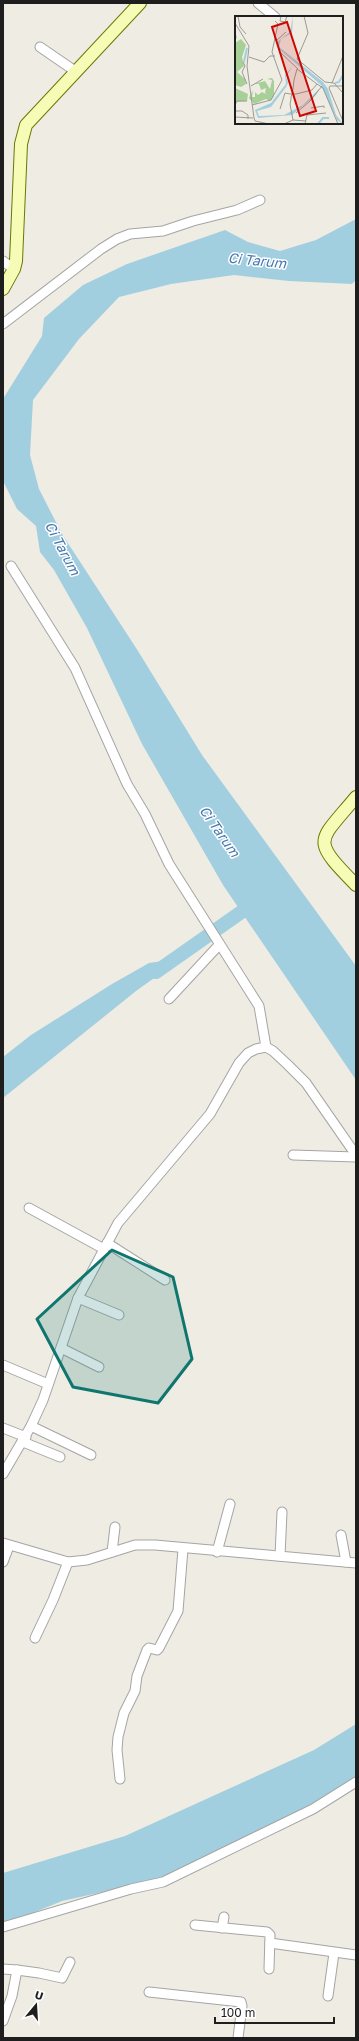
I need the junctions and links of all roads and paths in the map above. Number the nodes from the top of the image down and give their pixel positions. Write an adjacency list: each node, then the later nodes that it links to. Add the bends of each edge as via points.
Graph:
1 (140, 3): 5 (street)
2 (258, 3): 3 (street)
3 (274, 16)
4 (40, 47): 5 (street)
5 (75, 71): 8 (street, via 46,106 28,122 24,130)
6 (260, 200): 10 (street, via 238,210 163,231 130,234 117,239)
7 (3, 261): 8 (street)
8 (14, 269): 9 (street)
9 (3, 288)
10 (3, 324)
11 (11, 566): 14 (street, via 75,668 127,784 169,864)
12 (356, 796): 13 (street, via 328,830 324,846 327,853)
13 (356, 885)
14 (219, 945): 15 (street); 16 (street, via 259,1006)
15 (169, 999)
16 (266, 1047): 18 (street, via 306,1083); 20 (street, via 248,1053 239,1062 210,1114 128,1210)
17 (293, 1155): 18 (street)
18 (356, 1156)
19 (29, 1208): 20 (street)
20 (105, 1246): 21 (street); 22 (street)
21 (165, 1280)
22 (78, 1298): 23 (street); 24 (street)
23 (119, 1315)
24 (61, 1348): 26 (street); 27 (street)
25 (3, 1364): 27 (street)
26 (99, 1367)
27 (48, 1384): 28 (street)
28 (31, 1426): 30 (street); 31 (street)
29 (3, 1428): 30 (street)
30 (25, 1439): 32 (street); 33 (street)
31 (91, 1455)
32 (60, 1457)
33 (3, 1474)
34 (230, 1504): 41 (street)
35 (282, 1512): 42 (street)
36 (115, 1526): 40 (street)
37 (341, 1534): 45 (street)
38 (6, 1544): 43 (street); 44 (street)
39 (183, 1548): 40 (street, via 135,1545); 41 (street); 48 (street, via 178,1611 159,1648 147,1650 137,1676 135,1691 124,1713 117,1750)
40 (112, 1552): 44 (street, via 87,1560)
41 (217, 1552): 42 (street)
42 (280, 1556): 45 (street)
43 (3, 1562)
44 (68, 1562): 47 (street)
45 (346, 1562): 46 (street)
46 (356, 1563)
47 (35, 1638)
48 (120, 1779)
49 (356, 1782): 52 (street, via 306,1812 163,1882)
50 (224, 1917): 53 (street)
51 (195, 1925): 53 (street)
52 (3, 1927)
53 (222, 1928): 54 (street, via 267,1932 270,1935)
54 (270, 1943): 55 (street); 58 (street)
55 (334, 1953): 56 (street); 62 (street)
56 (356, 1955)
57 (70, 1962): 60 (street, via 62,1978)
58 (269, 1969)
59 (3, 1970): 60 (street)
60 (17, 1970): 63 (street, via 12,1996)
61 (149, 1992): 64 (street, via 241,2002)
62 (328, 1996)
63 (3, 2021)
64 (238, 2038)

